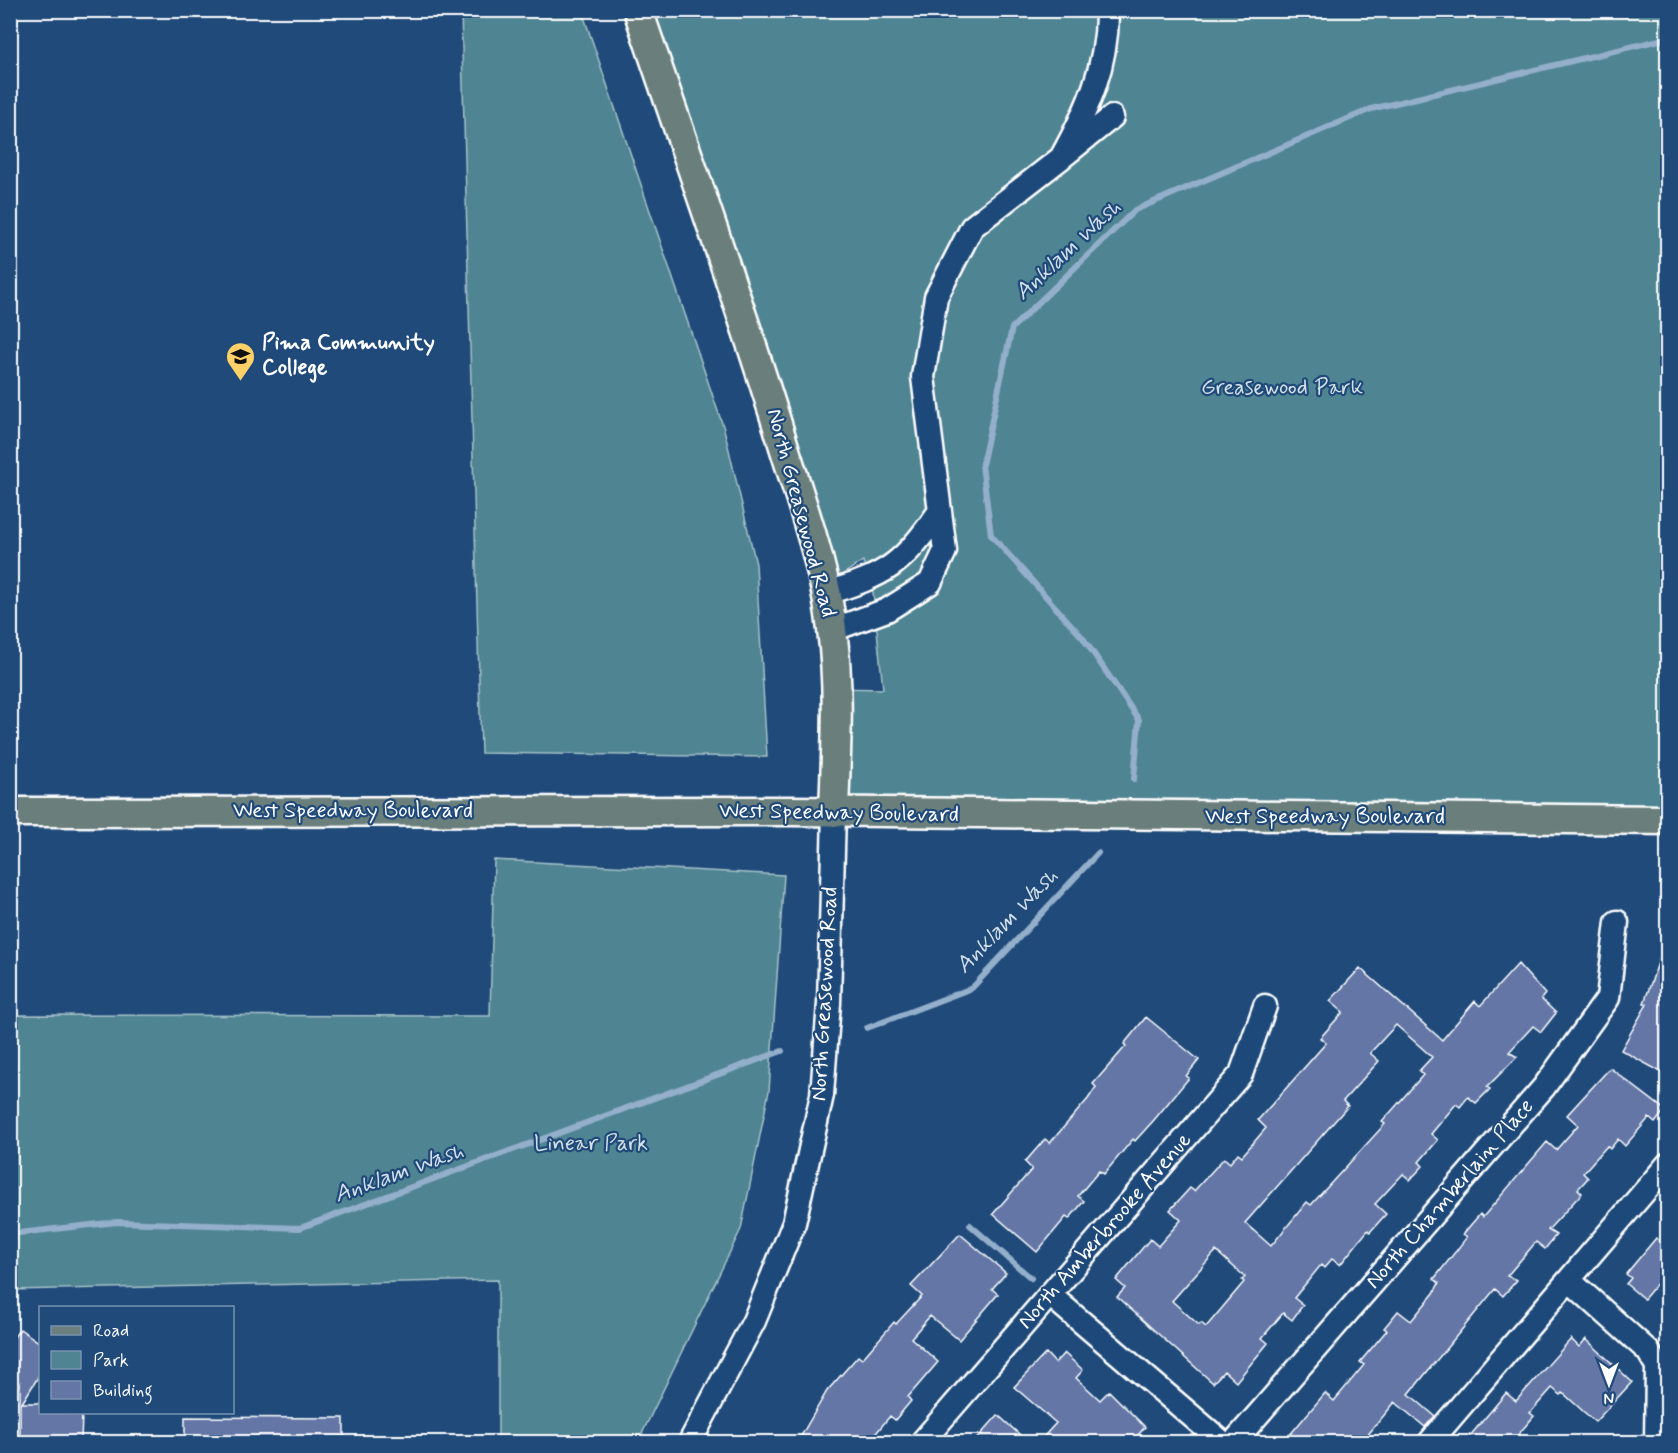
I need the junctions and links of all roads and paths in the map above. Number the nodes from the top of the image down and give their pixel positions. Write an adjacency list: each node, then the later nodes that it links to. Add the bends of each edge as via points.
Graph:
1 (638, 10): 6 (main road, North Greasewood Road, via 761,371)
2 (1107, 10): 4 (street, via 1104,61 1085,113)
3 (1112, 117): 4 (street)
4 (1061, 158): 5 (street, via 972,227 936,297 923,377)
5 (939, 512): 6 (street, via 900,562 867,581); 7 (street, via 945,551 930,583 887,610)
6 (826, 593): 7 (main road, North Greasewood Road)
7 (832, 630): 9 (main road, North Greasewood Road, via 836,682)
8 (10, 812): 9 (main road, West Speedway Boulevard)
9 (834, 812): 10 (main road, West Speedway Boulevard); 16 (street, North Greasewood Road, via 829,1003 822,1095 794,1222 754,1321)
10 (1668, 820)
11 (1617, 922): 19 (street, North Chamberlain Place, via 1608,998 1544,1087)
12 (1265, 1006): 15 (street, North Amberbrooke Avenue, via 1241,1074)
13 (1668, 1164): 14 (street)
14 (1569, 1280): 20 (street); 21 (street, via 1660,1364)
15 (1050, 1295): 17 (street, North Amberbrooke Avenue); 18 (street)
16 (690, 1443)
17 (922, 1443)
18 (1222, 1443)
19 (1234, 1443)
20 (1430, 1443)
21 (1656, 1443)

